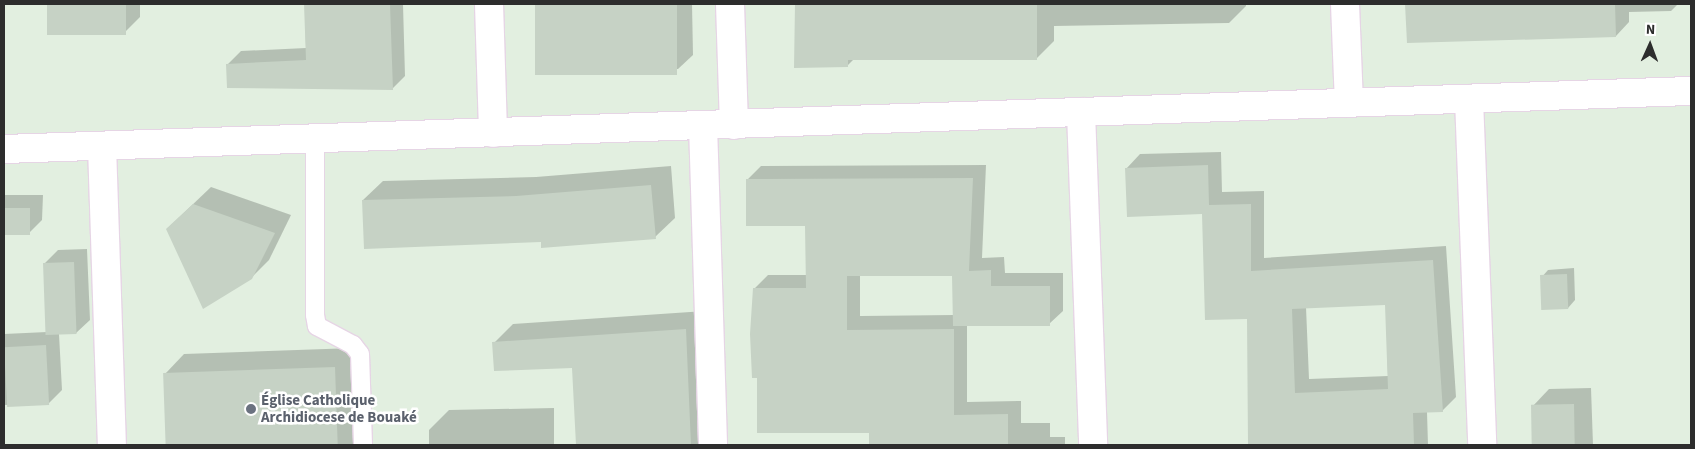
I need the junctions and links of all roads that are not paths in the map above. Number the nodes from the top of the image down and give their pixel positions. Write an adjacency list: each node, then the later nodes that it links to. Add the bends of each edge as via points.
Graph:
1 (489, 4): 10 (street)
2 (730, 4): 9 (street)
3 (1345, 4): 6 (street)
4 (1691, 91): 5 (street)
5 (1469, 99): 6 (street); 18 (street)
6 (1348, 103): 7 (street)
7 (1081, 112): 9 (street); 17 (street)
8 (702, 125): 9 (street); 10 (street); 16 (street)
9 (734, 125)
10 (494, 133): 11 (street)
11 (315, 141): 12 (street); 15 (lane, via 315,315 317,326 353,345 360,354)
12 (102, 146): 13 (street); 14 (street)
13 (4, 150)
14 (112, 445)
15 (363, 445)
16 (713, 445)
17 (1093, 445)
18 (1482, 445)

